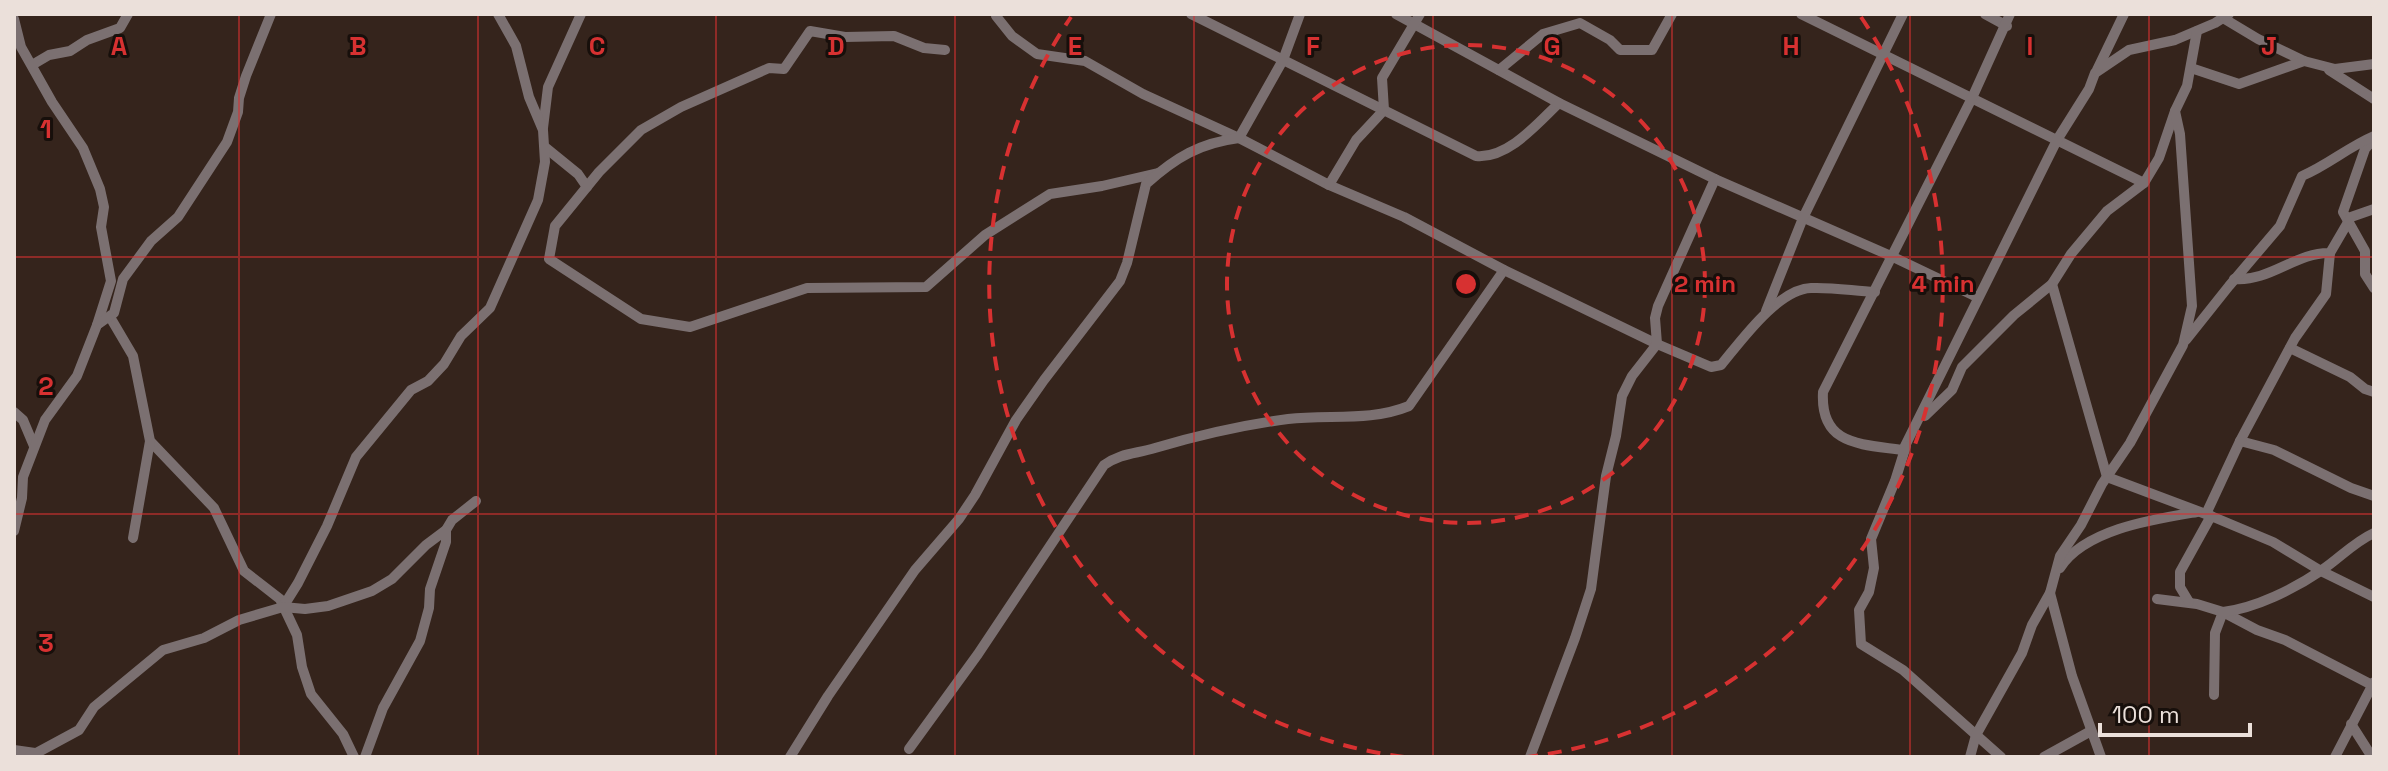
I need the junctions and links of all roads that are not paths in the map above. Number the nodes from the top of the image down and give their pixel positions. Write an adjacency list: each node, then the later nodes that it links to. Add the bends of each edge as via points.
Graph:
1 (128, 14): 25 (street, via 120,28)
2 (271, 14): 57 (street, via 227,142 178,217 151,241 123,279)
3 (498, 14): 35 (street, via 516,46)
4 (581, 14): 35 (street, via 548,87)
5 (1300, 14): 22 (street)
6 (1396, 14): 16 (street)
7 (1672, 14): 28 (street, via 1652,50 1620,50 1580,23 1543,34)
8 (1801, 14): 21 (street)
9 (1903, 14): 21 (street)
10 (1985, 14): 18 (street)
11 (2010, 14): 18 (street)
12 (2124, 14): 29 (street)
13 (994, 15): 36 (street, via 1037,54 1085,61)
14 (1193, 15): 22 (street)
15 (2226, 16): 19 (street); 23 (street)
16 (1417, 18): 28 (street); 33 (street, via 1382,78)
17 (14, 19): 25 (street)
18 (2007, 26): 30 (street)
19 (2197, 31): 27 (street); 29 (street, via 2129,50)
20 (945, 50): 44 (street, via 894,36 810,31 784,69 769,68 641,130)
21 (1882, 54): 30 (street); 46 (street)
22 (1283, 60): 33 (street); 36 (street)
23 (2300, 62): 26 (street); 27 (street, via 2239,84)
24 (2374, 64): 26 (street)
25 (32, 65): 58 (street, via 83,148 100,189 111,281)
26 (2322, 66): 31 (street)
27 (2191, 68): 34 (street)
28 (1499, 70): 32 (street)
29 (2095, 73): 38 (street)
30 (1972, 98): 38 (street); 49 (street)
31 (2374, 99)
32 (1559, 103): 33 (street, via 1517,141 1488,157 1465,152); 41 (street)
33 (1384, 110): 43 (street, via 1356,140)
34 (2175, 111): 42 (street); 60 (street, via 2192,306)
35 (543, 130): 39 (street)
36 (1239, 138): 40 (street, via 1211,142); 43 (street)
37 (2374, 138): 47 (street, via 2365,149 2343,212); 51 (street, via 2302,176 2280,226)
38 (2057, 140): 42 (street); 55 (street)
39 (546, 148): 44 (street); 82 (street, via 538,200 490,308 356,457 327,526)
40 (1158, 173): 44 (street, via 1050,194 985,235 926,287 807,288 690,327 641,319 549,259 555,226); 94 (street, via 1146,184 1120,281 1016,420 959,519 915,570)
41 (1715, 179): 46 (street); 59 (street, via 1658,306)
42 (2144, 183): 52 (street, via 2107,211)
43 (1329, 185): 50 (street)
44 (587, 187)
45 (2374, 209): 47 (street)
46 (1803, 218): 49 (street); 56 (street)
47 (2349, 220): 48 (street); 53 (street, via 2365,251 2365,274)
48 (2330, 253): 51 (street, via 2315,253 2248,280); 61 (street, via 2326,294)
49 (1891, 256): 54 (street); 55 (street)
50 (1504, 270): 59 (street); 89 (street, via 1409,406 1389,414 1291,418 1211,431 1118,455 1104,465)
51 (2234, 279): 60 (street)
52 (2052, 284): 67 (street, via 1962,367 1952,390 1931,408); 68 (street)
53 (2374, 288)
54 (1875, 292): 56 (street, via 1808,288); 67 (street, via 1830,375 1822,409 1825,422 1848,440)
55 (1977, 297): 67 (street)
56 (1765, 313): 59 (street, via 1716,367)
57 (110, 317): 58 (street); 64 (street, via 133,356)
58 (97, 325): 66 (street, via 77,376 45,420)
59 (1657, 344): 95 (street, via 1622,396 1591,589)
60 (2183, 345): 68 (street)
61 (2290, 348): 62 (street); 65 (street)
62 (2371, 388)
63 (14, 412): 66 (street)
64 (150, 441): 75 (street); 82 (street, via 214,508 244,571)
65 (2240, 441): 69 (street, via 2274,450); 71 (street)
66 (34, 446): 73 (street)
67 (1903, 450): 88 (street, via 1871,539 1874,568 1859,610 1861,644 1903,670)
68 (2107, 477): 71 (street); 77 (street, via 2060,556)
69 (2374, 496)
70 (476, 501): 72 (street)
71 (2205, 514): 76 (street, via 2273,542); 77 (street, via 2134,523 2100,536 2065,560); 81 (street, via 2180,572 2180,587)
72 (446, 530): 82 (street, via 372,591 328,606); 93 (street, via 420,641 383,708)
73 (14, 531)
74 (2374, 533): 76 (street)
75 (133, 538)
76 (2321, 571): 79 (street); 83 (street, via 2246,609)
77 (2054, 578): 78 (street)
78 (2050, 593): 87 (street); 88 (street)
79 (2374, 597)
80 (2157, 599): 81 (street)
81 (2189, 602): 83 (street)
82 (283, 607): 91 (street, via 163,650 94,707 79,730); 92 (street, via 297,635 311,694)
83 (2223, 612): 84 (street); 85 (street, via 2215,633)
84 (2373, 683): 86 (street)
85 (2214, 695)
86 (2351, 724): 100 (street); 101 (street)
87 (2091, 731): 98 (street); 99 (street)
88 (1976, 735): 96 (street); 97 (street)
89 (909, 749)
90 (14, 750): 91 (street)
91 (32, 755)
92 (354, 757)
93 (365, 757)
94 (790, 757)
95 (1530, 757)
96 (1970, 757)
97 (2001, 757)
98 (2044, 757)
99 (2101, 757)
100 (2335, 757)
101 (2372, 757)

